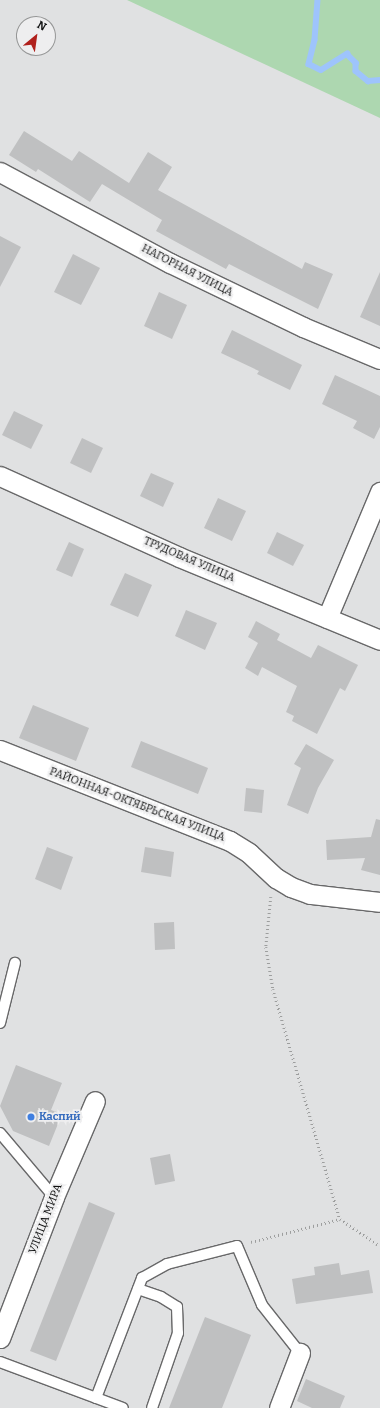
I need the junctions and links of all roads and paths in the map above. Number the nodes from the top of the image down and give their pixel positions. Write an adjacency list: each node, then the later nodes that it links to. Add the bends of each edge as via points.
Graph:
1 (0, 172): 2 (street, НАГОРНАЯ УЛИЦА, via 170,263 303,327)
2 (380, 359)
3 (0, 476): 5 (street, ТРУДОВАЯ УЛИЦА, via 179,557)
4 (380, 492): 5 (street)
5 (327, 618): 6 (street, ТРУДОВАЯ УЛИЦА)
6 (380, 640)
7 (0, 750): 8 (street, РАЙОННАЯ-ОКТЯБРЬСКАЯ УЛИЦА, via 230,841 249,853)
8 (276, 878): 9 (street, РАЙОННАЯ-ОКТЯБРЬСКАЯ УЛИЦА, via 310,894); 15 (path, via 268,907 266,947 272,982)
9 (380, 902)
10 (15, 963): 11 (lane)
11 (0, 1023)
12 (95, 1101): 14 (street, УЛИЦА МИРА)
13 (0, 1133): 14 (lane)
14 (54, 1197): 19 (street, УЛИЦА МИРА)
15 (340, 1219): 16 (path); 17 (path)
16 (237, 1246): 18 (lane, via 167,1264 142,1278); 20 (lane, via 262,1305)
17 (380, 1246)
18 (138, 1289): 22 (lane); 24 (lane, via 161,1297 177,1307 178,1333)
19 (0, 1338)
20 (300, 1353): 25 (street)
21 (0, 1362): 22 (lane)
22 (96, 1398): 23 (lane)
23 (123, 1408)
24 (152, 1408)
25 (279, 1408)

